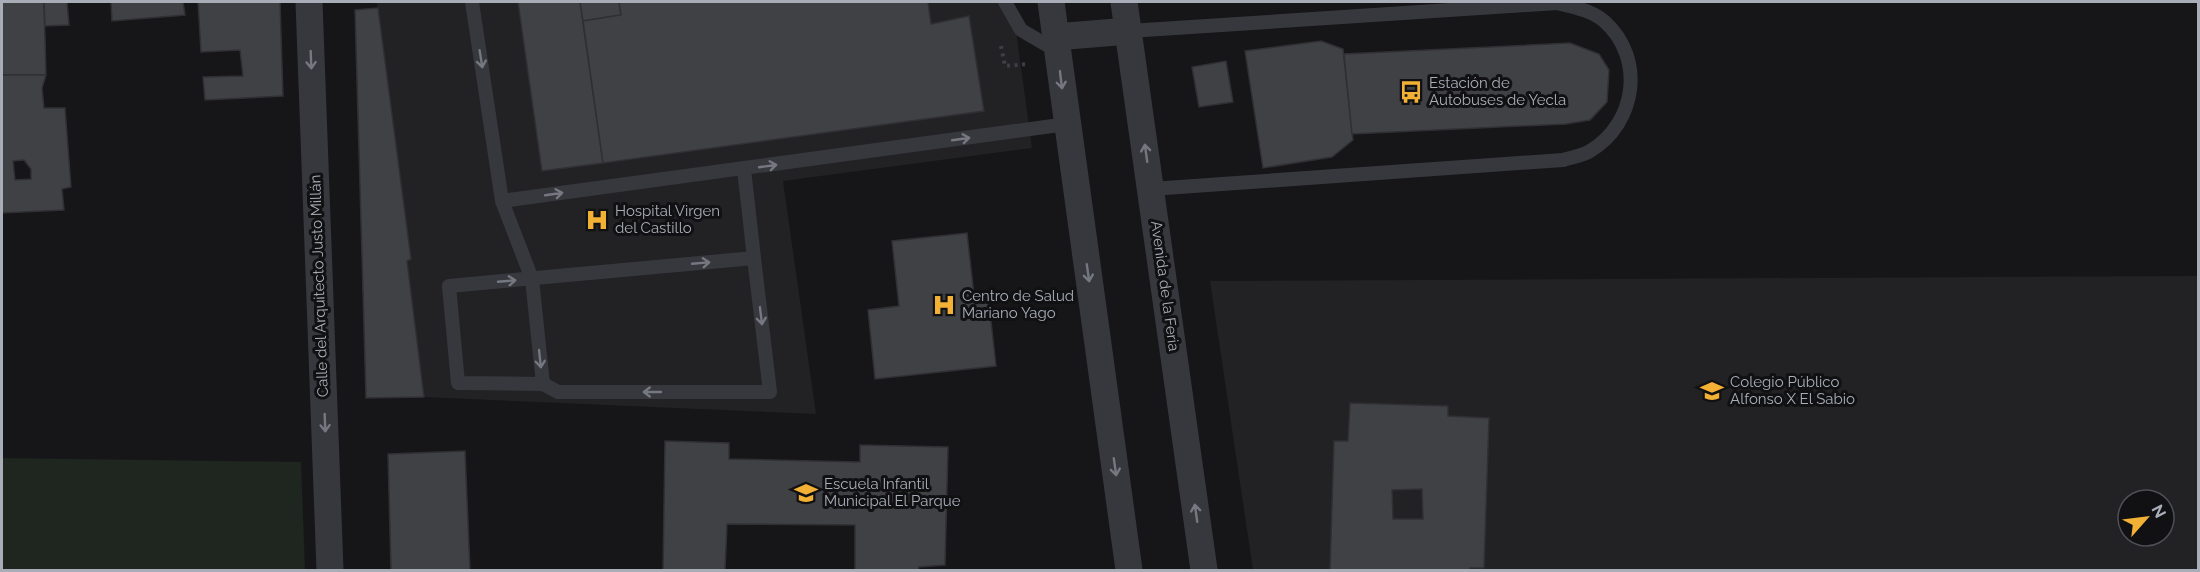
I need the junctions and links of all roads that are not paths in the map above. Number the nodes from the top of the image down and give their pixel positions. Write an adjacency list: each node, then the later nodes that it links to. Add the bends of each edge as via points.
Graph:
1 (309, 2): 15 (street, Calle del Arquitecto Justo Millán, one-way to 15)
2 (472, 2): 11 (lane, one-way to 11)
3 (1005, 2): 7 (lane, via 1021,30)
4 (1051, 2): 7 (street)
5 (1124, 2): 6 (street, Avenida de la Feria)
6 (1129, 31): 7 (street); 10 (street, Avenida de la Feria, one-way to 6); 10 (lane, via 1557,3 1581,8 1603,21 1620,40 1630,63 1632,90 1625,115 1610,136 1588,152 1563,160)
7 (1056, 44): 8 (street, one-way to 8)
8 (1067, 124): 9 (lane, one-way to 8); 16 (street, one-way to 16)
9 (744, 169): 11 (lane, one-way to 9); 12 (lane)
10 (1151, 189): 17 (street, Avenida de la Feria, one-way to 10)
11 (502, 201): 13 (lane)
12 (754, 258): 13 (lane, one-way to 12); 14 (lane, one-way to 14, via 770,392 558,392)
13 (532, 279): 14 (lane, one-way to 14); 14 (lane, one-way to 13, via 458,383 449,286)
14 (543, 384)
15 (330, 570)
16 (1129, 570)
17 (1204, 570)

